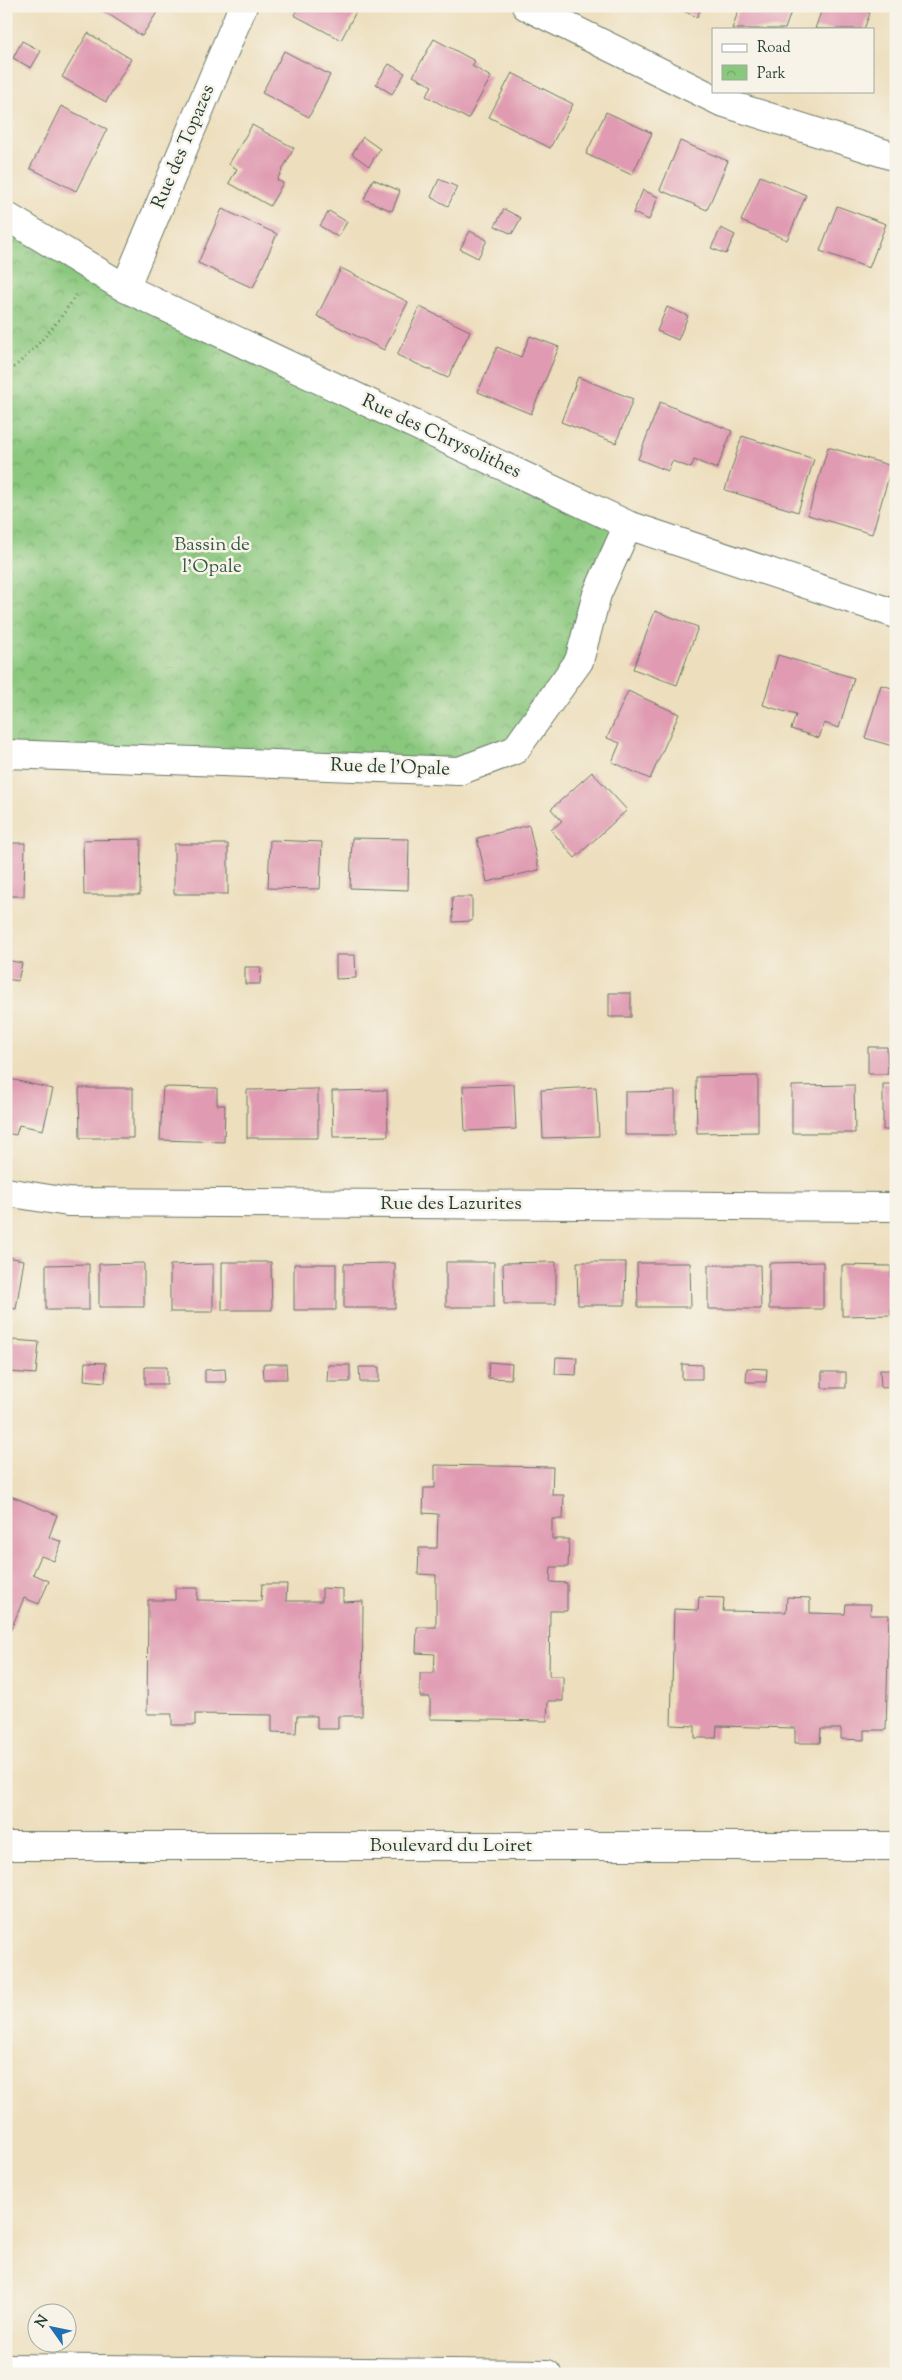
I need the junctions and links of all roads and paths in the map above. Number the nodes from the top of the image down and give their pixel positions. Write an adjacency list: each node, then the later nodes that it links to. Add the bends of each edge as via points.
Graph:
1 (244, 6): 6 (street, Rue des Topazes)
2 (526, 6): 3 (street, via 721,102)
3 (896, 157)
4 (6, 216): 5 (street, Rue des Chrysolithes)
5 (93, 269): 6 (street, Rue des Chrysolithes); 7 (path, via 63,316 28,356)
6 (125, 288): 8 (street, Rue des Chrysolithes)
7 (6, 374)
8 (628, 525): 9 (street, Rue des Chrysolithes); 10 (street, Rue de l'Opale, via 597,594 579,661 515,750 459,771)
9 (896, 614)
10 (6, 754)
11 (6, 1192): 12 (street, Rue des Lazurites, via 68,1202)
12 (896, 1207)
13 (6, 1846): 14 (street, Boulevard du Loiret)
14 (896, 1846)
15 (6, 2368): 16 (street)
16 (546, 2374)

